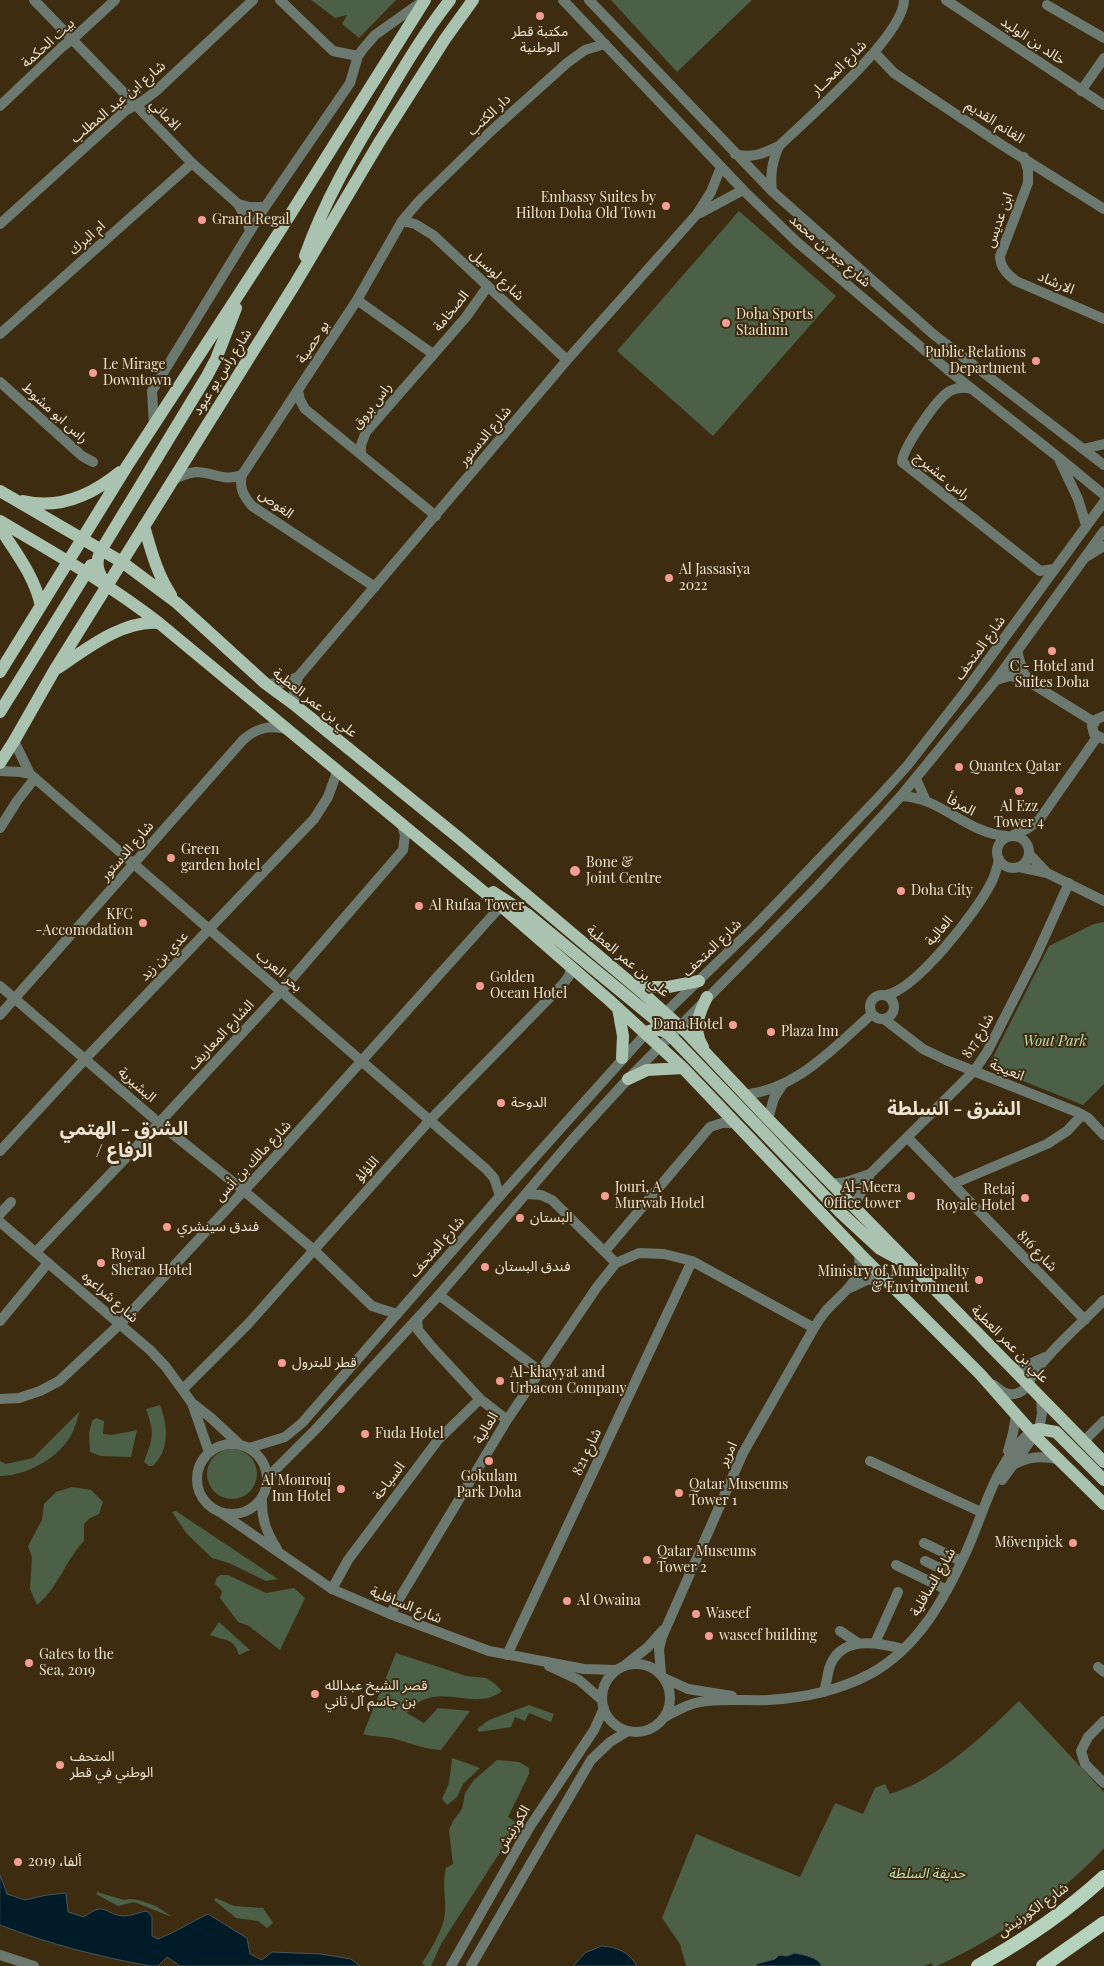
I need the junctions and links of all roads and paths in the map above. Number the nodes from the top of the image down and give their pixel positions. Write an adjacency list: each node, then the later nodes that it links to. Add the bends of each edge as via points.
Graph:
1 (34, 0): 14 (street, الاماني)
2 (115, 0): 14 (street, بيت الحكمة)
3 (253, 0): 20 (street, شارع ابن عبد المطلب, via 156,91)
4 (280, 0): 17 (street, via 333,51)
5 (424, 0): 17 (street, شارع رأس بو عبود, via 375,35); 40 (main road, شارع رأس بو عبود)
6 (450, 0): 41 (main road, via 405,65 348,160 318,222)
7 (563, 0): 15 (street, شارع جبر بن محمد)
8 (589, 0): 24 (street, شارع جبر بن محمد)
9 (904, 0): 16 (street, شارع المحــار, via 891,32)
10 (946, 0): 19 (street, خالد بن الوليد)
11 (473, 2): 41 (main road, شارع رأس بو عبود, via 380,141)
12 (1046, 5): 13 (street)
13 (1104, 38)
14 (72, 39): 20 (street, الاماني); 22 (street, بيت الحكمة)
15 (605, 44): 27 (street, شارع جبر بن محمد); 36 (street, دار الكتب, via 585,50 567,63 490,132)
16 (875, 53): 23 (street, شارع المحــار); 25 (street, الغانم القديم, via 894,74)
17 (358, 56): 33 (street, شارع رأس بو عبود, via 350,83)
18 (1104, 58): 19 (street)
19 (1081, 91): 21 (street, خالد بن الوليد)
20 (136, 105): 26 (street, الاماني); 37 (street, شارع ابن عبد المطلب, via 125,111)
21 (1104, 105)
22 (0, 106)
23 (779, 146): 24 (street, شارع المحــار, via 753,156); 31 (street, شارع المحــار, via 770,173)
24 (735, 154): 31 (street, شارع جبر بن محمد)
25 (1024, 157): 28 (street, الغانم القديم); 29 (street, ابن عديس)
26 (192, 163): 32 (street, الاماني); 45 (street, ام البرك)
27 (722, 167): 30 (street, شارع جبر بن محمد); 35 (street, شارع الدستور)
28 (1046, 172): 29 (street, ابن عديس); 34 (street, الغانم القديم)
29 (1028, 183): 39 (street, ابن عديس, via 1000,256)
30 (743, 190): 35 (street, شارع الدستور); 49 (street, شارع جبر بن محمد, via 797,242)
31 (772, 191): 53 (street, شارع جبر بن محمد, via 933,334)
32 (238, 204): 33 (street); 38 (street, الاماني)
33 (265, 207): 38 (street, شارع رأس بو عبود)
34 (1104, 209)
35 (697, 214): 47 (street, شارع الدستور)
36 (402, 221): 42 (street, شارع لوسيل, via 415,224 433,236); 43 (street, بو حصية)
37 (0, 224)
38 (250, 230): 51 (street, شارع رأس بو عبود, via 152,391)
39 (1002, 266): 44 (street, الارشاد, via 1016,281)
40 (247, 281): 51 (main road, شارع رأس بو عبود); 73 (main road, via 207,376)
41 (295, 284): 60 (main road, شارع رأس بو عبود)
42 (488, 286): 46 (street, الصخامة); 47 (street, شارع لوسيل)
43 (357, 300): 46 (street); 50 (street, بو حصية)
44 (1104, 319)
45 (0, 334)
46 (434, 354): 54 (street, راس بروق, via 366,432)
47 (567, 360): 65 (street, شارع الدستور)
48 (0, 382): 56 (street, راس ابو مشوط)
49 (972, 389): 55 (street, شارع جبر بن محمد); 77 (street, راس عشيرج, via 956,388 942,397 905,450 902,462 1040,571)
50 (298, 390): 54 (street, راس بروق, via 306,409); 59 (street, بو حصية)
51 (154, 426): 58 (main road, شارع رأس بو عبود)
52 (1104, 444): 53 (street)
53 (1083, 449): 57 (street, شارع جبر بن محمد)
54 (361, 454): 65 (street)
55 (1058, 457): 62 (street, شارع جبر بن محمد); 67 (street, via 1071,482)
56 (92, 462)
57 (1104, 465)
58 (127, 466): 63 (main road, via 108,482 71,500 52,504); 71 (main road, شارع رأس بو عبود)
59 (242, 475): 60 (street, via 226,478 196,472); 80 (street, الغوص, via 241,490 252,506)
60 (170, 482): 68 (main road, شارع رأس بو عبود)
61 (0, 491): 63 (main road, علي بن عمر العطية)
62 (1104, 496)
63 (13, 499): 71 (main road, علي بن عمر العطية)
64 (1104, 502): 67 (street, شارع المتحف)
65 (436, 516): 80 (street, شارع الدستور)
66 (0, 521): 75 (main road)
67 (1086, 525): 77 (street, شارع المتحف)
68 (144, 526): 76 (main road, شارع رأس بو عبود); 81 (main road, via 159,574)
69 (0, 528): 82 (main road, via 36,587)
70 (1104, 531): 74 (street)
71 (83, 538): 73 (main road, علي بن عمر العطية); 75 (main road, شارع رأس بو عبود); 78 (main road, via 93,557)
72 (1104, 546): 74 (street)
73 (101, 549): 76 (main road, علي بن عمر العطية); 79 (main road, via 98,569)
74 (1081, 560): 84 (street)
75 (69, 562): 78 (main road); 82 (main road, شارع رأس بو عبود)
76 (122, 562): 79 (main road, شارع رأس بو عبود); 81 (main road, علي بن عمر العطية)
77 (1054, 570): 122 (street, شارع المتحف, via 964,693 889,786)
78 (87, 572): 79 (main road); 92 (main road)
79 (107, 586): 83 (main road); 85 (main road, شارع رأس بو عبود)
80 (375, 587): 87 (street, شارع الدستور)
81 (177, 603): 90 (main road, علي بن عمر العطية)
82 (41, 606): 86 (main road, شارع رأس بو عبود)
83 (159, 623): 85 (main road, via 140,622 118,631); 95 (main road)
84 (1017, 651): 88 (street); 89 (street, via 1023,672)
85 (54, 671): 97 (main road, شارع رأس بو عبود)
86 (0, 672)
87 (298, 677): 90 (street); 91 (street, via 294,692)
88 (996, 680): 89 (street, via 1015,676); 102 (street)
89 (1033, 683): 94 (street)
90 (266, 684): 91 (main road, علي بن عمر العطية)
91 (296, 706): 124 (main road, علي بن عمر العطية)
92 (0, 712)
93 (1104, 716): 94 (street)
94 (1094, 722): 96 (street, via 1092,730)
95 (286, 729): 100 (main road); 112 (street, شارع الدستور, via 267,727 250,733)
96 (1101, 738): 105 (street)
97 (14, 741): 98 (main road, شارع رأس بو عبود); 101 (street, بحر العرب)
98 (0, 762)
99 (0, 772): 101 (street, via 21,772)
100 (337, 772): 106 (main road); 120 (street, عدي بن زيد, via 328,797 314,819)
101 (32, 776): 107 (street); 112 (street, بحر العرب)
102 (916, 779): 103 (street); 104 (street, المرفأ)
103 (902, 796): 104 (street, المرفأ); 128 (street)
104 (926, 801): 108 (street, المرفأ)
105 (1039, 820): 109 (street); 110 (street)
106 (402, 825): 116 (main road); 126 (street, الشارع المعاريف, via 405,835 403,850)
107 (0, 828)
108 (982, 832): 109 (street, المرفأ); 111 (street, المرفأ)
109 (1010, 836): 110 (street, via 1025,840); 111 (street, via 999,844)
110 (1030, 852): 113 (street, via 1028,859); 114 (street)
111 (998, 857): 113 (street, via 1007,867); 117 (street, العالية)
112 (133, 864): 120 (street, بحر العرب); 129 (street, شارع الدستور)
113 (1016, 867): 114 (street); 117 (street, العالية)
114 (1047, 873): 115 (street)
115 (1069, 883): 118 (street); 145 (street, شارع 817, via 1036,956)
116 (474, 884): 119 (main road); 134 (main road, via 509,901)
117 (990, 885): 125 (street, العالية, via 950,940)
118 (1104, 901)
119 (501, 906): 121 (main road); 143 (street, شارع مالك بن أنس)
120 (208, 929): 126 (street, بحر العرب); 141 (street, عدي بن زيد)
121 (571, 968): 130 (main road); 151 (street, اللؤلؤ, via 563,984)
122 (699, 981): 124 (main road, via 668,987); 134 (street, شارع المتحف)
123 (0, 986): 129 (street, البشيرية)
124 (637, 987): 134 (main road, علي بن عمر العطية)
125 (903, 989): 127 (street, العالية); 131 (street, العالية)
126 (281, 991): 143 (street, بحر العرب); 152 (street, الشارع المعاريف)
127 (886, 995): 131 (street, via 893,1001); 132 (street, via 873,998)
128 (707, 997): 136 (street); 140 (main road, via 698,1018 697,1031)
129 (14, 999): 133 (street, شارع الدستور); 141 (street, البشيرية)
130 (618, 1008): 138 (main road); 142 (main road, via 623,1036)
131 (894, 1008): 135 (street); 137 (street)
132 (872, 1014): 135 (street); 147 (street, via 812,1068)
133 (0, 1015)
134 (661, 1017): 136 (main road); 138 (street, شارع المتحف)
135 (884, 1019): 137 (street, انعيجة)
136 (675, 1030): 138 (main road, via 655,1029); 139 (street); 140 (main road, علي بن عمر العطية); 174 (main road, via 840,1212 888,1255)
137 (899, 1030): 145 (street, انعيجة, via 923,1049)
138 (645, 1033): 139 (main road); 142 (street, شارع المتحف)
139 (660, 1046): 144 (main road); 146 (street)
140 (708, 1055): 148 (main road, علي بن عمر العطية)
141 (86, 1058): 152 (street, البشيرية); 156 (street, عدي بن زيد)
142 (622, 1058): 162 (street, شارع المتحف)
143 (362, 1062): 151 (street, بحر العرب); 160 (street, شارع مالك بن أنس)
144 (683, 1068): 146 (main road, via 647,1070); 153 (main road)
145 (974, 1071): 149 (street, انعيجة); 155 (street, شارع 817)
146 (628, 1079): 161 (street)
147 (783, 1084): 148 (street, via 761,1093); 150 (street, via 774,1098)
148 (744, 1095): 150 (main road, علي بن عمر العطية)
149 (1082, 1115): 154 (street, انعيجة); 159 (street, via 1054,1141)
150 (768, 1120): 158 (main road, علي بن عمر العطية)
151 (429, 1121): 162 (street, بحر العرب, via 490,1173 498,1185); 167 (street, اللؤلؤ)
152 (159, 1123): 160 (street, البشيرية); 169 (street, الشارع المعاريف)
153 (735, 1123): 168 (street, via 710,1127); 170 (main road)
154 (1104, 1135)
155 (907, 1137): 157 (street, شارع 817); 159 (street, شارع 816)
156 (0, 1151)
157 (870, 1174): 158 (street, شارع 817); 164 (street, شارع 817)
158 (832, 1184): 164 (main road, علي بن عمر العطية)
159 (953, 1184): 181 (street, شارع 816)
160 (244, 1191): 167 (street, البشيرية); 183 (street, شارع مالك بن أنس)
161 (527, 1194): 168 (street, via 552,1200); 177 (street)
162 (500, 1196): 179 (street, شارع المتحف)
163 (11, 1202): 165 (street)
164 (854, 1207): 174 (main road, علي بن عمر العطية)
165 (0, 1214)
166 (0, 1222): 169 (street, شارع شراعوه)
167 (314, 1250): 179 (street, البشيرية, via 372,1306); 190 (street, اللؤلؤ, via 248,1324)
168 (605, 1251): 173 (street)
169 (36, 1252): 172 (street, شارع شراعوه)
170 (859, 1253): 175 (main road); 176 (street, امرير, via 858,1272)
171 (692, 1261): 173 (street, via 639,1252); 184 (street); 228 (street, شارع 821)
172 (48, 1262): 182 (street); 183 (street, شارع شراعوه)
173 (616, 1263): 187 (street, العالية)
174 (913, 1266): 186 (main road, علي بن عمر العطية)
175 (885, 1279): 176 (street, امرير, via 866,1280); 188 (main road)
176 (849, 1288): 184 (street, امرير)
177 (439, 1295): 180 (street); 187 (street)
178 (1104, 1300): 181 (street)
179 (397, 1314): 201 (street, شارع المتحف, via 295,1430 285,1438)
180 (417, 1319): 192 (street, via 416,1326 422,1335); 207 (street)
181 (1085, 1320): 185 (street)
182 (0, 1321)
183 (120, 1324): 190 (street, شارع شراعوه, via 150,1350); 193 (street, شارع مالك بن أنس, via 59,1381 19,1398)
184 (814, 1328): 223 (street, امرير, via 743,1453)
185 (1050, 1355): 186 (street, via 1025,1366); 189 (street, via 1033,1374)
186 (1010, 1366): 189 (main road, علي بن عمر العطية)
187 (540, 1371): 196 (street, العالية)
188 (980, 1374): 189 (street, via 1006,1394 1019,1393); 195 (main road)
189 (1029, 1384): 191 (main road, علي بن عمر العطية)
190 (183, 1389): 194 (street, شارع شراعوه)
191 (1042, 1398): 198 (street, via 1042,1414); 199 (main road, علي بن عمر العطية)
192 (480, 1399): 196 (street); 219 (street, السياحة, via 438,1440 348,1560)
193 (0, 1400)
194 (192, 1403): 200 (street, شارع شراعوه); 202 (street, شارع شراعوه)
195 (1016, 1415): 198 (main road); 206 (street)
196 (507, 1420): 222 (street, العالية)
197 (1104, 1421): 199 (street)
198 (1035, 1432): 203 (main road); 206 (street, شارع السافلية); 208 (main road, via 1056,1432)
199 (1084, 1441): 205 (main road, علي بن عمر العطية)
200 (238, 1444): 201 (street); 202 (street, via 227,1443)
201 (249, 1448): 207 (street, via 262,1460)
202 (209, 1452): 211 (street, via 199,1466 197,1485 205,1502)
203 (1058, 1459): 206 (street, via 1034,1456); 210 (main road)
204 (870, 1461): 212 (street)
205 (1104, 1462)
206 (1008, 1464): 212 (street, شارع السافلية)
207 (267, 1478): 209 (street)
208 (1104, 1480)
209 (262, 1497): 211 (street, via 243,1512); 214 (street, شارع السافلية, via 262,1517)
210 (1104, 1504)
211 (220, 1512): 214 (street, شارع السافلية)
212 (982, 1512): 216 (street, شارع السافلية)
213 (924, 1543): 216 (street)
214 (278, 1552): 219 (street, شارع السافلية)
215 (924, 1561): 218 (street)
216 (962, 1561): 218 (street, شارع السافلية)
217 (896, 1565): 220 (street)
218 (954, 1575): 220 (street, شارع السافلية)
219 (332, 1589): 222 (street, شارع السافلية)
220 (947, 1590): 227 (street, شارع السافلية, via 925,1625)
221 (898, 1592): 226 (street)
222 (390, 1614): 228 (street, شارع السافلية, via 478,1648)
223 (667, 1626): 230 (street, امرير, via 648,1647); 231 (street, امرير, via 659,1650)
224 (840, 1631): 225 (street)
225 (858, 1643): 226 (street); 232 (street, via 848,1647 834,1660)
226 (875, 1643): 227 (street)
227 (903, 1649): 232 (street, شارع السافلية, via 872,1673)
228 (507, 1655): 229 (street, شارع السافلية)
229 (534, 1659): 230 (street, شارع السافلية, via 584,1669); 234 (street, شارع السافلية, via 579,1680)
230 (620, 1668): 231 (street, via 642,1664); 234 (street, via 606,1683)
231 (663, 1676): 233 (street, شارع السافلية, via 688,1689); 235 (street, via 670,1694)
232 (824, 1692): 233 (street, شارع السافلية)
233 (755, 1700): 235 (street, شارع السافلية, via 700,1701)
234 (603, 1704): 237 (street, via 615,1725); 243 (street, الكورنيش, via 594,1730 529,1828)
235 (665, 1717): 237 (street, via 652,1729)
236 (1104, 1721): 238 (street, via 1088,1737 1081,1750 1085,1764)
237 (628, 1731): 244 (street, via 591,1760)
238 (1104, 1783)
239 (1104, 1876): 245 (highway, شارع الكورنيش, via 1052,1919)
240 (1104, 1923): 246 (highway)
241 (0, 1955): 242 (street)
242 (34, 1966)
243 (451, 1966)
244 (471, 1966)
245 (978, 1966)
246 (1043, 1966)

